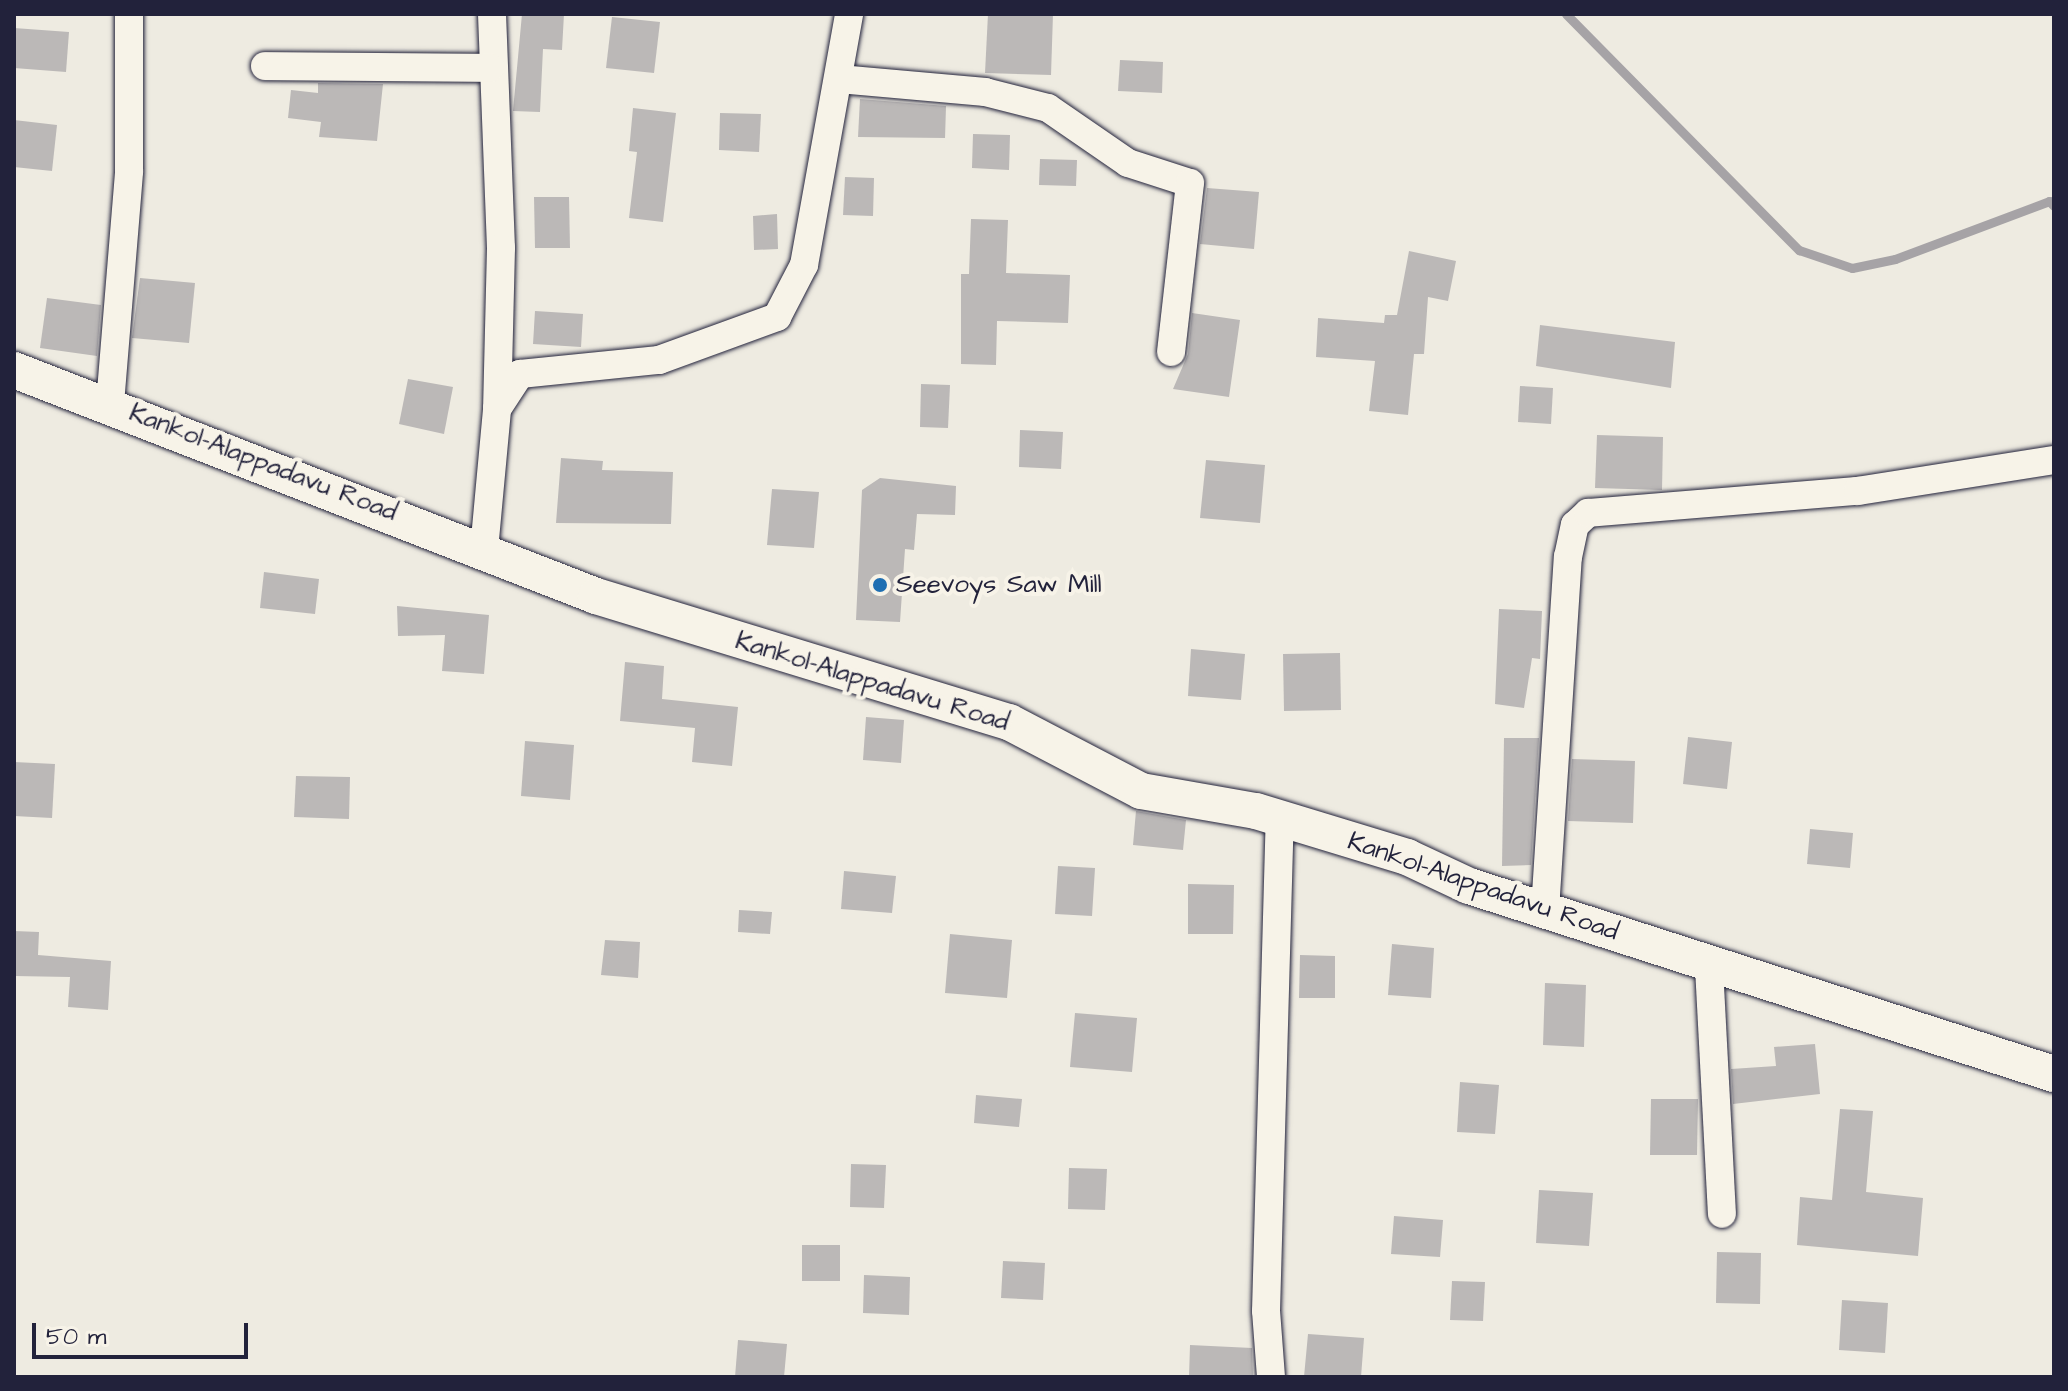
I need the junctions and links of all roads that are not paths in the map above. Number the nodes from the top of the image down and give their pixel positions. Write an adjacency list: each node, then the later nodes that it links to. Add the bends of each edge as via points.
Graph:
1 (129, 14): 9 (street, via 129,171)
2 (492, 14): 5 (street)
3 (849, 14): 6 (street)
4 (265, 66): 5 (street)
5 (490, 68): 10 (street, via 501,248)
6 (839, 79): 7 (street, via 985,92 1048,108 1128,163 1190,183); 10 (street, via 804,265 777,317 659,360 520,374)
7 (1171, 352)
8 (14, 370): 9 (main road, Kankol-Alappadavu Road)
9 (110, 404): 12 (main road, Kankol-Alappadavu Road)
10 (497, 409): 12 (street)
11 (2054, 460): 14 (street, via 1858,491 1588,513 1575,525 1568,557)
12 (484, 550): 13 (main road, Kankol-Alappadavu Road, via 596,596 1009,722 1141,791)
13 (1280, 818): 14 (main road, Kankol-Alappadavu Road); 18 (street, via 1266,1311)
14 (1545, 910): 15 (main road, Kankol-Alappadavu Road)
15 (1709, 967): 16 (main road, Kankol-Alappadavu Road); 17 (street)
16 (2054, 1074)
17 (1722, 1214)
18 (1271, 1377)

